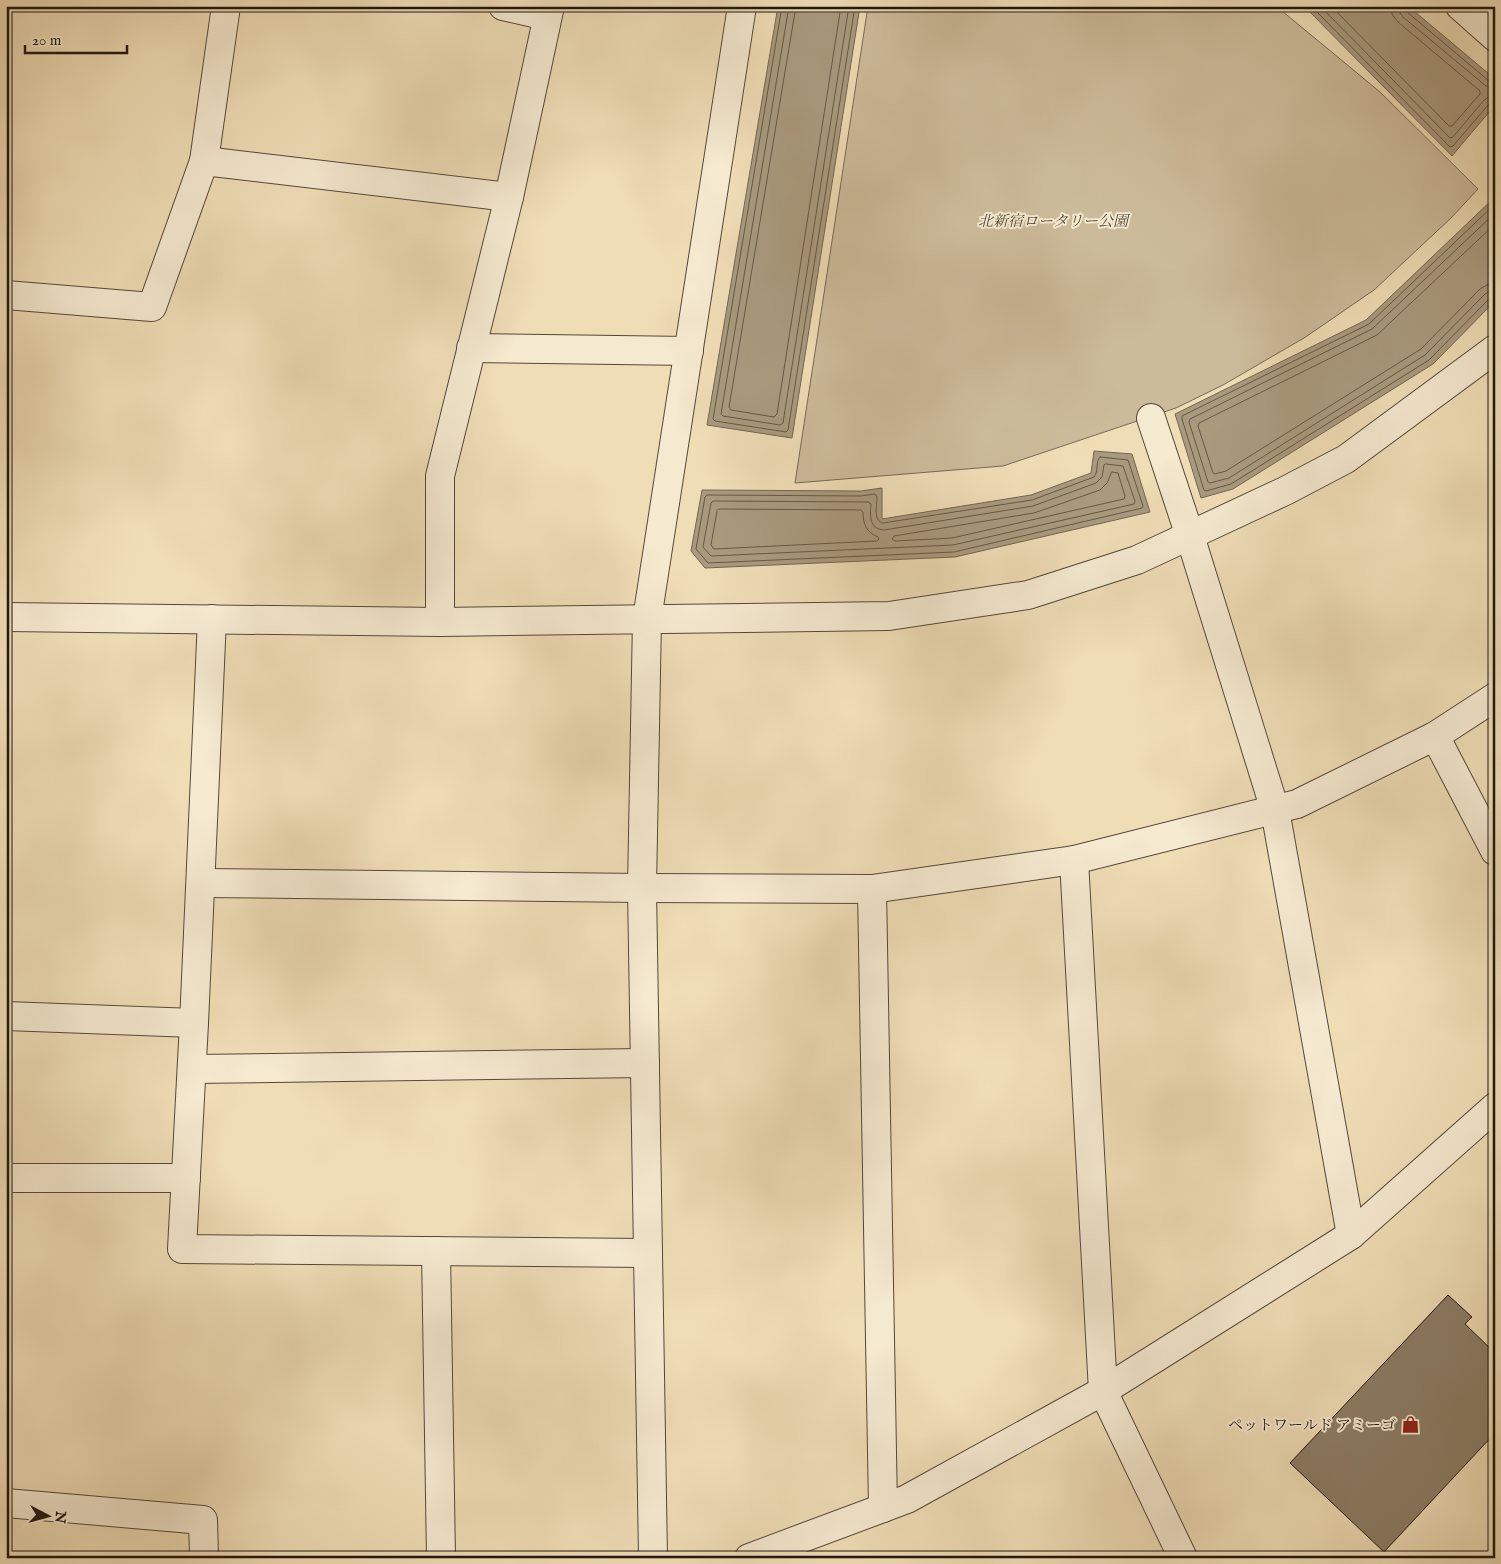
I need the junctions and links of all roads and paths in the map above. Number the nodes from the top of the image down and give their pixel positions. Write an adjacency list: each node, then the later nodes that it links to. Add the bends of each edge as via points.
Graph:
1 (226, 6): 7 (street)
2 (503, 6): 5 (street)
3 (742, 6): 12 (street)
4 (1460, 6): 6 (street)
5 (548, 11): 8 (street)
6 (1495, 37)
7 (204, 161): 8 (street); 9 (street, via 152,307)
8 (508, 197): 10 (street)
9 (6, 295)
10 (472, 348): 12 (street); 18 (street, via 440,476)
11 (1495, 350): 14 (street, via 1346,459)
12 (688, 351): 17 (street)
13 (1151, 418): 14 (street)
14 (1190, 536): 17 (street, via 1137,560 1010,598 889,616); 21 (street)
15 (6, 617): 16 (street)
16 (212, 619): 18 (street); 24 (street)
17 (647, 619): 18 (street); 25 (street)
18 (440, 622)
19 (1495, 698): 20 (street)
20 (1435, 736): 21 (street, via 1297,804); 22 (street)
21 (1275, 810): 23 (street); 34 (street)
22 (1495, 851)
23 (1074, 860): 26 (street); 37 (street)
24 (201, 883): 25 (street); 28 (street)
25 (642, 888): 26 (street); 29 (street)
26 (872, 889): 39 (street)
27 (6, 1016): 28 (street)
28 (194, 1023): 30 (street)
29 (645, 1063): 30 (street); 36 (street)
30 (192, 1069): 33 (street)
31 (1495, 1107): 34 (street)
32 (6, 1178): 33 (street)
33 (186, 1178): 35 (street, via 182,1249)
34 (1351, 1236): 37 (street)
35 (436, 1251): 36 (street); 41 (street)
36 (648, 1253): 42 (street)
37 (1103, 1391): 39 (street, via 907,1499); 44 (street)
38 (6, 1503): 40 (street, via 203,1520)
39 (883, 1508): 43 (street)
40 (204, 1558)
41 (441, 1558)
42 (653, 1558)
43 (749, 1558)
44 (1183, 1558)

